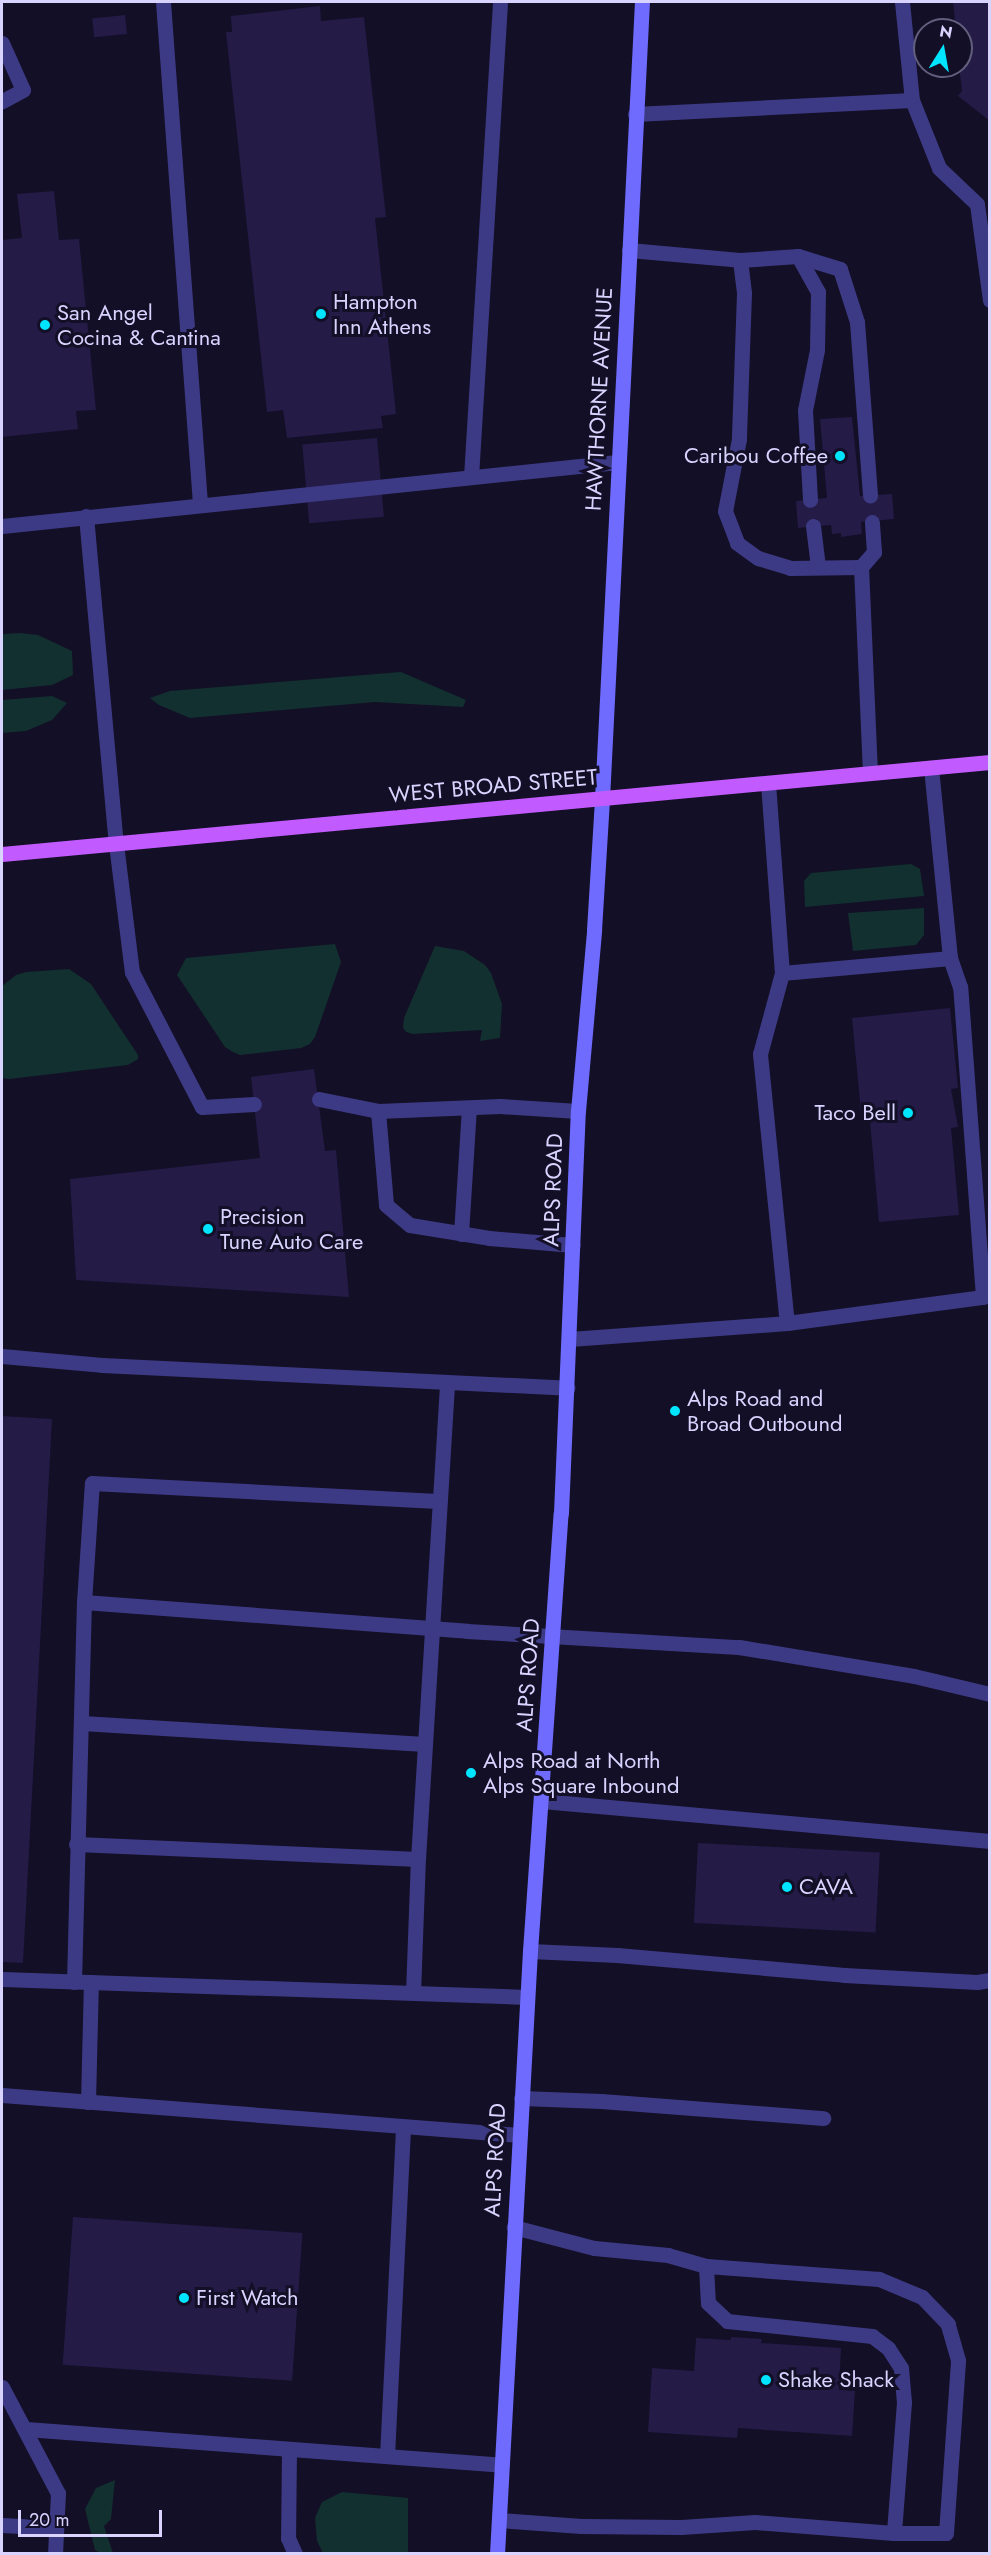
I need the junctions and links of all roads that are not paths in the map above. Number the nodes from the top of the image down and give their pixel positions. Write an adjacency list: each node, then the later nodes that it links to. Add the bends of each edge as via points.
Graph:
1 (163, 2): 18 (lane)
2 (500, 2): 15 (lane)
3 (642, 2): 8 (main road, HAWTHORNE AVENUE)
4 (902, 2): 6 (lane)
5 (2, 43): 7 (lane, via 23,90)
6 (912, 100): 8 (lane); 9 (lane, via 939,168)
7 (2, 101)
8 (635, 114): 10 (main road, HAWTHORNE AVENUE)
9 (983, 203): 13 (lane)
10 (628, 250): 12 (lane); 14 (main road, HAWTHORNE AVENUE)
11 (798, 256): 12 (lane); 16 (lane, via 840,269 857,322); 17 (lane, via 818,291 817,350 805,410)
12 (740, 260): 23 (lane, via 744,293 739,439 725,511 738,543 758,558 790,568)
13 (990, 300)
14 (618, 462): 15 (lane); 29 (main road, HAWTHORNE AVENUE)
15 (471, 477): 18 (lane)
16 (870, 496)
17 (810, 500)
18 (200, 504): 19 (lane)
19 (86, 516): 21 (lane); 30 (lane)
20 (872, 522): 24 (lane, via 874,552)
21 (2, 526)
22 (813, 526): 23 (lane)
23 (818, 567): 24 (lane)
24 (861, 567): 27 (lane)
25 (990, 762): 26 (main road, WEST BROAD STREET)
26 (931, 768): 27 (main road, WEST BROAD STREET); 32 (lane)
27 (870, 773): 28 (main road, WEST BROAD STREET)
28 (768, 783): 29 (main road, WEST BROAD STREET); 33 (lane)
29 (602, 799): 30 (main road, WEST BROAD STREET); 38 (main road, ALPS ROAD)
30 (116, 844): 31 (main road, WEST BROAD STREET); 35 (lane, via 132,972 202,1107)
31 (2, 854)
32 (950, 958): 33 (lane); 41 (lane, via 960,987 982,1297)
33 (782, 973): 41 (lane, via 760,1054)
34 (319, 1099): 37 (lane)
35 (254, 1104)
36 (468, 1108): 37 (lane); 38 (lane); 39 (lane)
37 (378, 1111): 39 (lane, via 386,1204 410,1225)
38 (578, 1111): 40 (main road, ALPS ROAD)
39 (461, 1234): 40 (lane)
40 (573, 1245): 42 (main road, ALPS ROAD)
41 (787, 1323): 42 (lane)
42 (570, 1339): 45 (main road, ALPS ROAD)
43 (2, 1356): 44 (lane)
44 (447, 1383): 45 (lane); 46 (lane)
45 (567, 1388): 49 (main road, ALPS ROAD)
46 (438, 1501): 47 (lane, via 92,1484); 48 (lane)
47 (84, 1602): 48 (lane); 51 (lane)
48 (434, 1628): 49 (lane); 52 (lane)
49 (554, 1636): 50 (lane, via 739,1647 914,1676); 53 (main road, ALPS ROAD)
50 (990, 1694)
51 (82, 1723): 52 (lane); 55 (lane)
52 (424, 1744): 56 (lane)
53 (542, 1801): 54 (lane); 57 (main road, ALPS ROAD)
54 (990, 1841)
55 (76, 1844): 56 (lane); 60 (lane)
56 (418, 1858): 62 (lane)
57 (530, 1951): 59 (lane, via 844,1975); 63 (main road, ALPS ROAD)
58 (2, 1979): 60 (lane)
59 (990, 1980)
60 (74, 1982): 61 (lane)
61 (91, 1982): 62 (lane); 66 (lane)
62 (413, 1993): 63 (lane)
63 (528, 1997): 65 (main road, ALPS ROAD)
64 (2, 2095): 66 (lane)
65 (522, 2098): 67 (lane); 69 (main road, ALPS ROAD)
66 (88, 2102): 68 (lane)
67 (823, 2118)
68 (403, 2126): 69 (lane); 75 (lane)
69 (519, 2135): 70 (main road, ALPS ROAD)
70 (514, 2227): 71 (lane, via 594,2248 668,2255); 76 (main road, ALPS ROAD)
71 (706, 2266): 80 (lane, via 708,2303 727,2321 872,2336 888,2348 901,2368 904,2403); 80 (lane, via 879,2279 922,2297 948,2324 958,2360 946,2533)
72 (2, 2387): 73 (lane)
73 (26, 2429): 74 (lane); 79 (lane, via 58,2493)
74 (289, 2449): 75 (lane); 82 (lane, via 288,2538)
75 (387, 2456): 76 (lane)
76 (502, 2465): 77 (main road, ALPS ROAD)
77 (499, 2520): 80 (lane, via 681,2527 755,2522); 83 (main road, ALPS ROAD)
78 (2, 2525): 79 (lane)
79 (56, 2528): 81 (lane)
80 (894, 2533)
81 (55, 2553)
82 (295, 2553)
83 (497, 2553)

